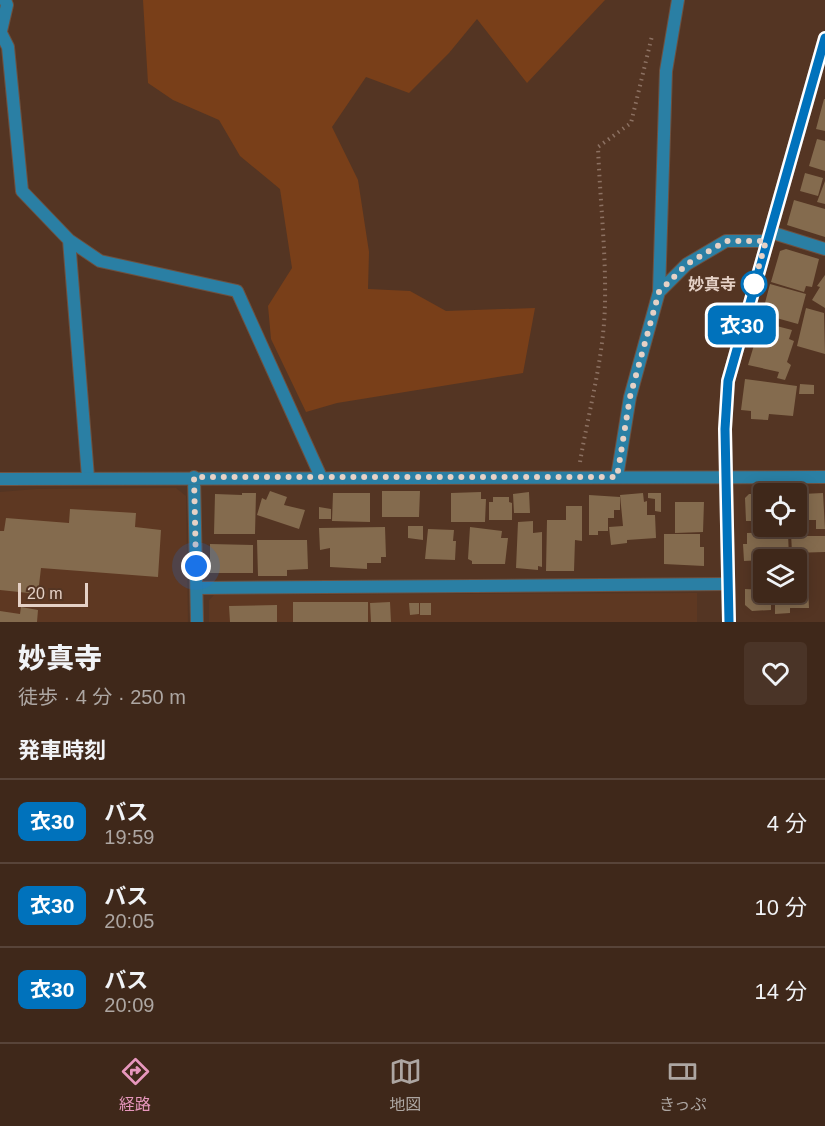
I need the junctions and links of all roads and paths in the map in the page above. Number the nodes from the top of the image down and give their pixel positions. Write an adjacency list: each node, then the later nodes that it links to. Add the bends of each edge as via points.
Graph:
1 (5, 0): 3 (street)
2 (678, 0): 9 (street, via 666,71)
3 (0, 31): 7 (street, via 8,48 22,190)
4 (652, 34): 14 (path, via 631,123 598,147 605,303 599,369)
5 (825, 38): 6 (street)
6 (768, 237): 8 (street); 9 (street, via 726,241 687,264); 10 (street, via 728,381)
7 (69, 240): 11 (street); 13 (street, via 99,261 237,291)
8 (825, 249)
9 (659, 292): 15 (street, via 630,397)
10 (726, 476): 15 (street); 16 (street); 18 (street)
11 (88, 477): 12 (street); 17 (street)
12 (194, 477): 13 (street); 19 (street)
13 (321, 477): 14 (street)
14 (577, 477): 15 (street)
15 (617, 477)
16 (825, 477)
17 (0, 478)
18 (728, 584): 19 (street); 21 (street)
19 (197, 588): 20 (street)
20 (197, 622)
21 (729, 622)

